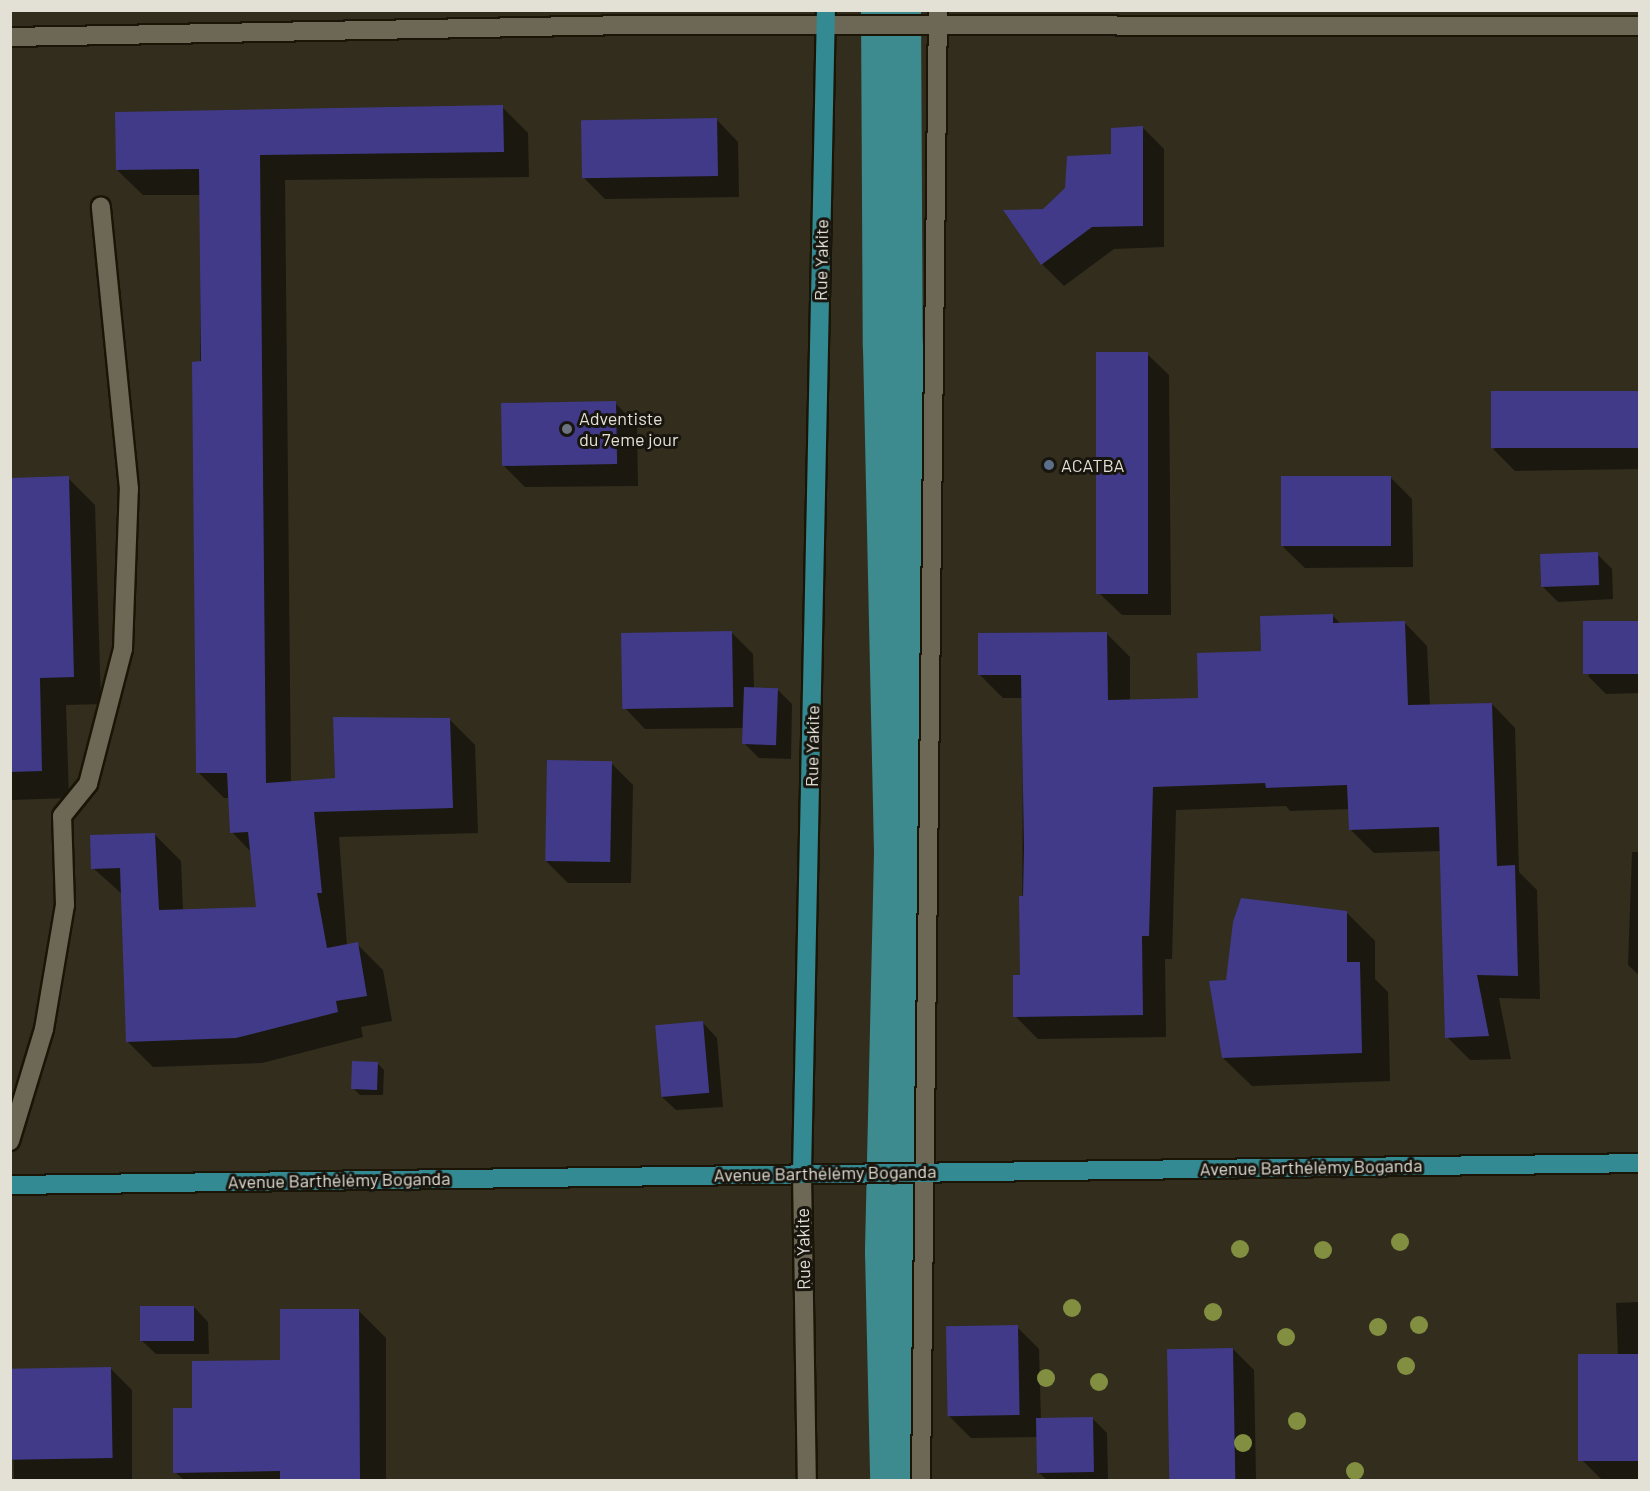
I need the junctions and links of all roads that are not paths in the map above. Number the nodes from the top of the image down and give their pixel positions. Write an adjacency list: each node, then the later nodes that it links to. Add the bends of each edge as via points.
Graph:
1 (938, 18): 2 (street); 3 (street); 8 (street)
2 (826, 19): 4 (street); 9 (main road, Rue Yakite)
3 (1640, 26)
4 (10, 37)
5 (101, 206): 6 (street, via 129,489 123,649 88,784 62,816 65,905 44,1029)
6 (10, 1141)
7 (1640, 1163): 8 (main road, Avenue Barthélémy Boganda)
8 (922, 1172): 9 (main road, Avenue Barthélémy Boganda); 12 (street)
9 (802, 1173): 10 (main road, Avenue Barthélémy Boganda); 11 (street, Rue Yakite)
10 (10, 1185)
11 (807, 1480)
12 (921, 1480)

